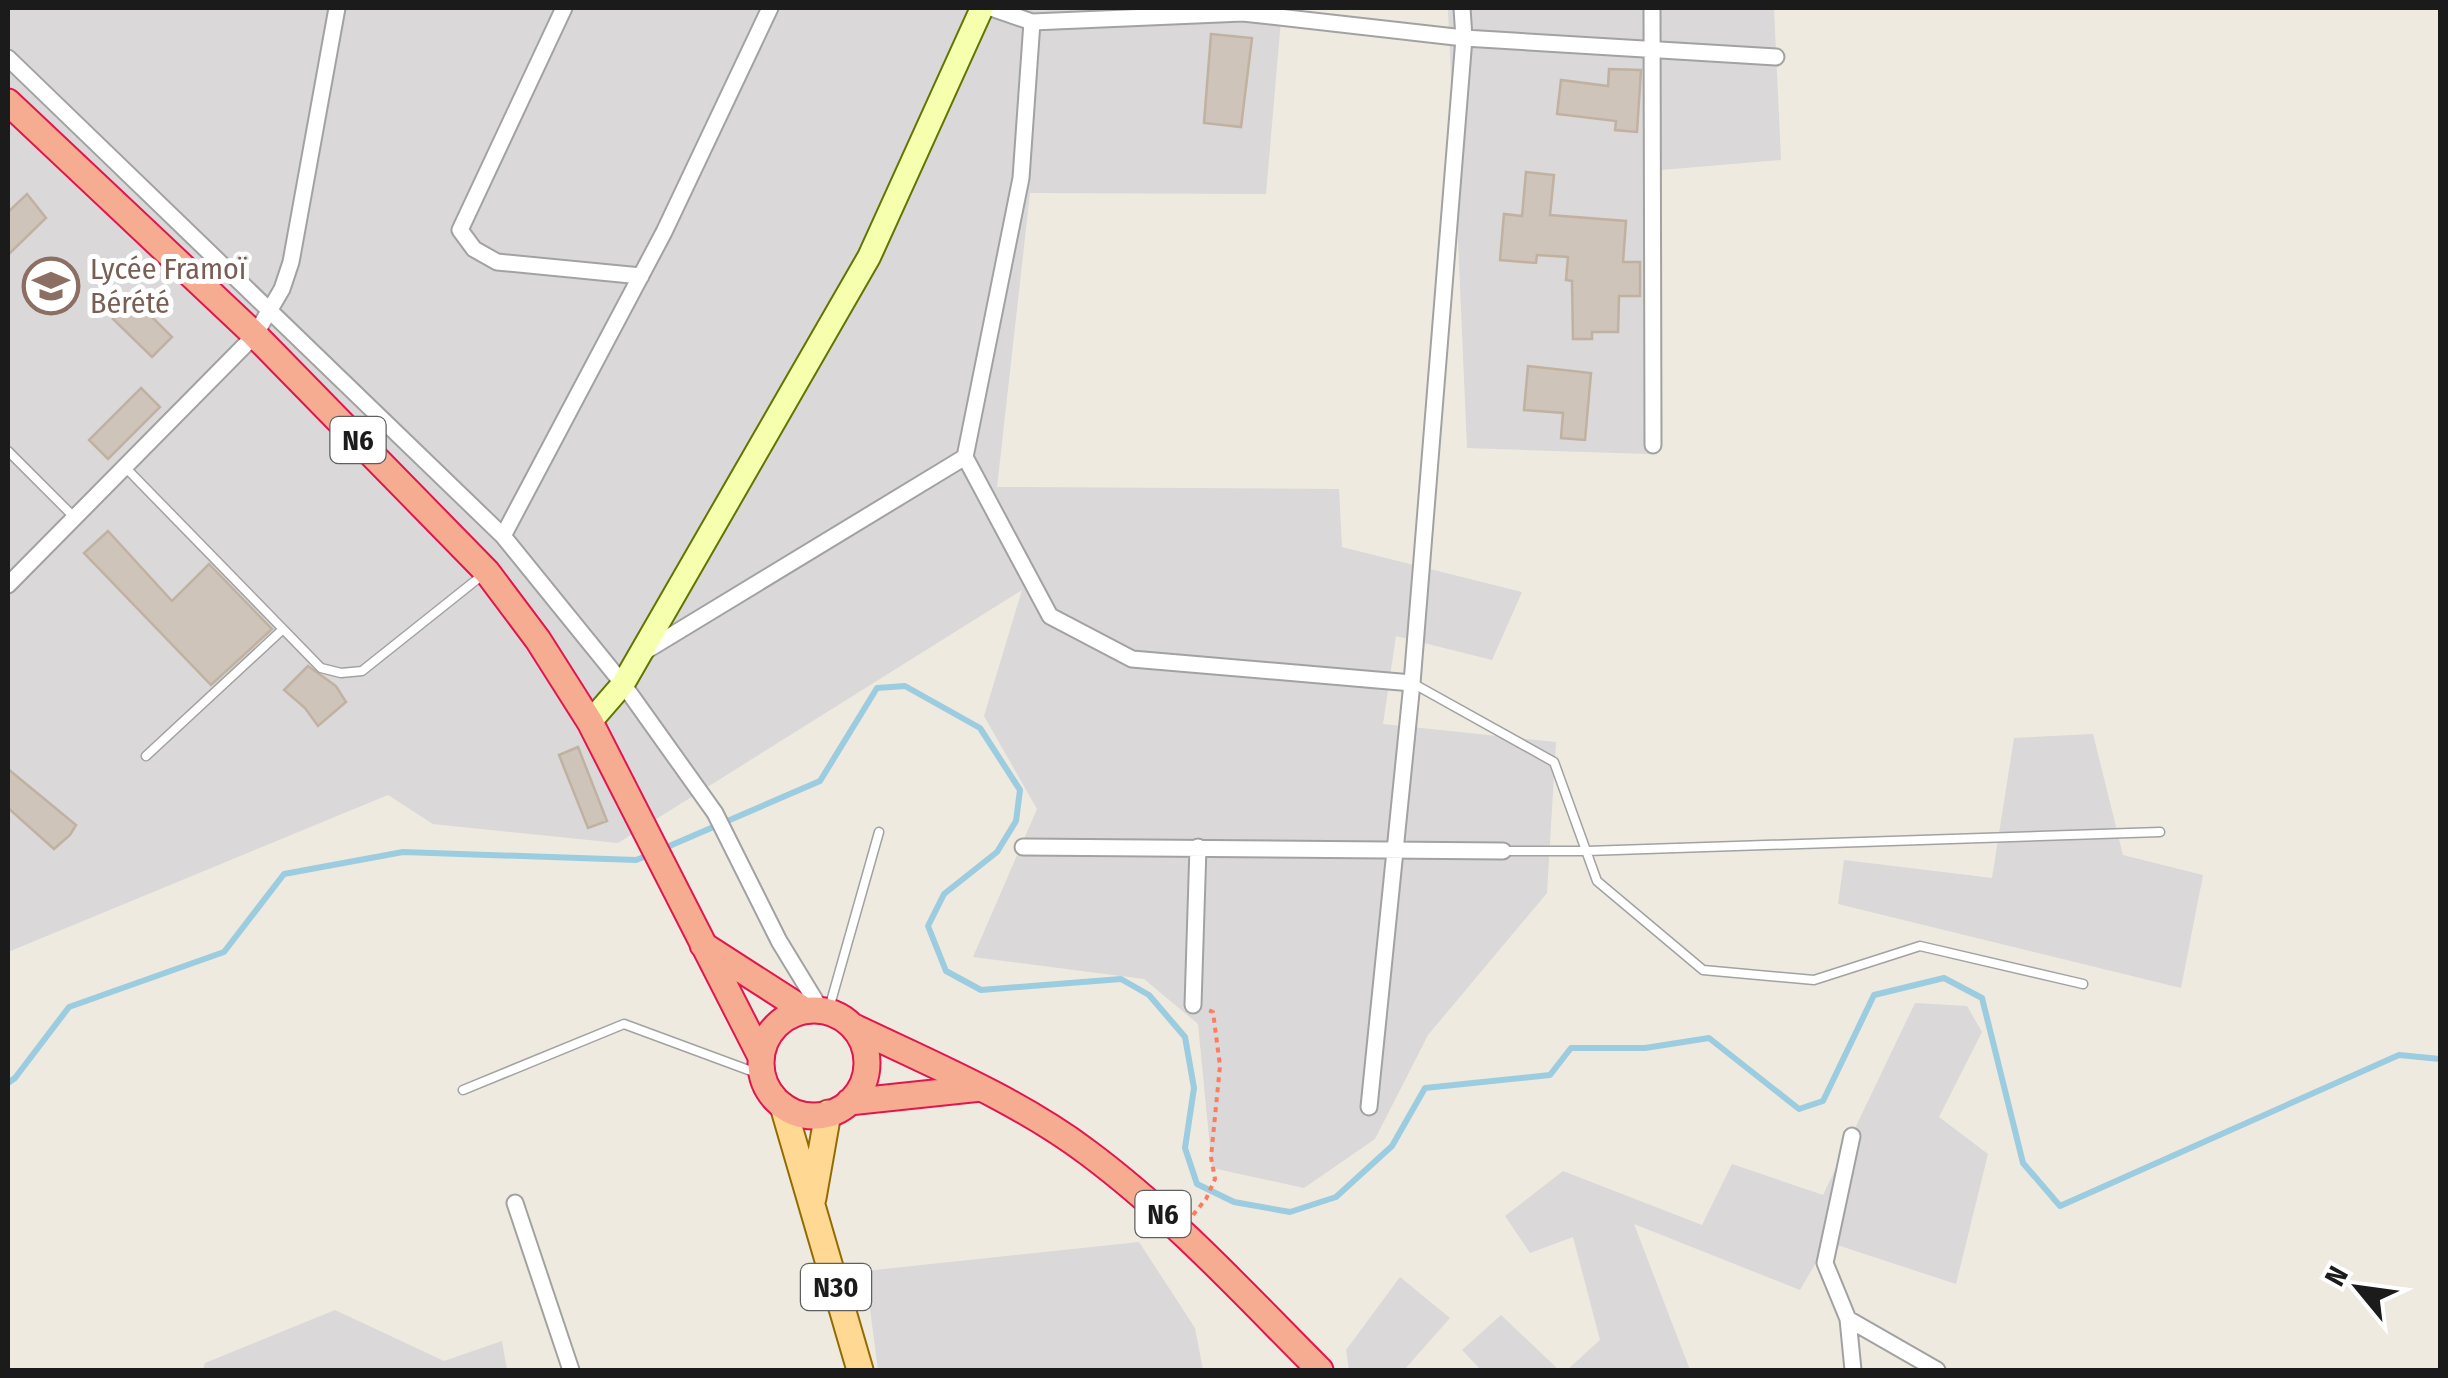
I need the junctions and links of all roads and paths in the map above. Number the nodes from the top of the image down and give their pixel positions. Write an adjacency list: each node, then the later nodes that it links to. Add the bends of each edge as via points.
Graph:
1 (337, 8): 16 (street, via 291,262)
2 (564, 8): 15 (street, via 460,230 474,249 497,262)
3 (770, 8): 15 (street)
4 (982, 8): 27 (main road, via 868,257)
5 (990, 8): 9 (street)
6 (1462, 8): 10 (street)
7 (1652, 8): 11 (street)
8 (1243, 10): 9 (street); 10 (street)
9 (1032, 22): 20 (street, via 1021,178)
10 (1464, 38): 11 (street); 28 (street)
11 (1651, 50): 13 (street); 18 (street)
12 (8, 58): 16 (street)
13 (1776, 58)
14 (8, 102): 17 (highway, N6)
15 (641, 276): 23 (street)
16 (270, 310): 17 (street); 23 (street)
17 (256, 335): 21 (street); 24 (highway, N6)
18 (1653, 445)
19 (8, 451): 22 (lane)
20 (965, 456): 27 (street); 28 (street, via 1050,616 1132,658)
21 (124, 467): 22 (street); 26 (lane)
22 (74, 518): 25 (street)
23 (503, 536): 29 (street)
24 (487, 572): 26 (lane, via 362,671 321,668); 30 (highway, N6)
25 (8, 585)
26 (282, 630): 31 (lane)
27 (642, 653): 29 (main road)
28 (1412, 683): 36 (street); 38 (lane, via 1554,762)
29 (623, 684): 30 (main road); 42 (street, via 715,812)
30 (590, 722): 39 (highway, N6)
31 (146, 756)
32 (879, 832): 42 (lane)
33 (2160, 832): 38 (lane)
34 (1023, 846): 35 (street)
35 (1198, 847): 36 (street); 41 (street)
36 (1394, 850): 37 (street); 48 (street)
37 (1504, 851): 38 (lane)
38 (1586, 851): 40 (lane, via 1597,881 1703,970 1814,980 1920,946)
39 (703, 945): 42 (highway, N6); 44 (highway, N6)
40 (2082, 984)
41 (1193, 1005): 51 (path, via 1213,1012 1220,1066 1210,1158 1215,1179)
42 (818, 1011): 43 (highway, N6); 44 (highway, via 775,1026)
43 (852, 1026): 45 (highway, N6); 49 (highway, via 867,1060 862,1083)
44 (762, 1066): 46 (lane, via 624,1024); 47 (highway, N6, via 770,1093)
45 (981, 1088): 49 (highway); 57 (highway, N6, via 1136,1190)
46 (463, 1090)
47 (783, 1106): 49 (highway, via 812,1116); 53 (main road, N30)
48 (1369, 1107)
49 (838, 1108): 53 (main road, N30)
50 (1852, 1136): 54 (street, via 1825,1263)
51 (1206, 1199)
52 (515, 1203): 56 (street)
53 (812, 1203): 55 (main road, N30)
54 (1848, 1319): 58 (street); 59 (street)
55 (855, 1369)
56 (571, 1370)
57 (1320, 1370)
58 (1853, 1370)
59 (1937, 1370)

